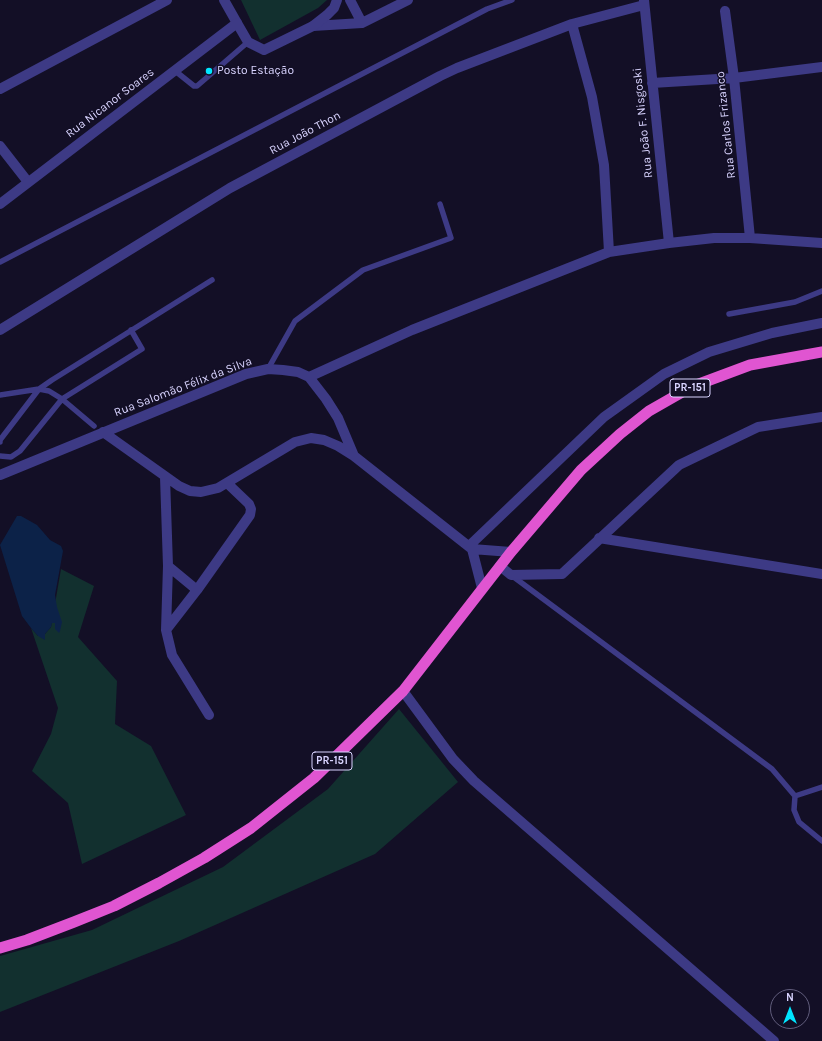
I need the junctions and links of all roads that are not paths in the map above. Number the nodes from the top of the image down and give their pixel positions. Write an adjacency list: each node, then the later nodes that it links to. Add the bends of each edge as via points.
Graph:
1 (167, 0): 18 (street)
2 (224, 0): 9 (street)
3 (337, 0): 12 (street, via 334,8)
4 (350, 0): 10 (street)
5 (408, 0): 10 (street)
6 (512, 0): 27 (lane, via 487,9)
7 (644, 2): 11 (street, Rua João Thon); 17 (street, Rua João F. Nisgoski)
8 (725, 11): 16 (street, Rua Carlos Frizanco)
9 (237, 23): 13 (street); 15 (street, Rua Nicanor Soares)
10 (362, 23): 12 (street)
11 (572, 24): 26 (street, via 592,97 604,165); 32 (street, Rua João Thon, via 457,68 279,162 224,192)
12 (313, 26): 13 (street, via 264,50)
13 (248, 42): 15 (lane, via 197,86)
14 (822, 67): 16 (street)
15 (174, 70): 20 (street, Rua Nicanor Soares)
16 (734, 78): 17 (street); 23 (street, Rua Carlos Frizanco)
17 (652, 83): 24 (street, Rua João F. Nisgoski)
18 (0, 89)
19 (0, 146): 20 (street)
20 (28, 182): 21 (street, Rua Nicanor Soares)
21 (0, 204)
22 (440, 204): 35 (lane, via 451,238 363,270 295,320)
23 (750, 238): 24 (street); 25 (street)
24 (669, 242): 26 (street)
25 (822, 244)
26 (609, 252): 36 (street, via 412,330)
27 (0, 262)
28 (212, 280): 33 (lane)
29 (822, 291): 30 (lane, via 795,302)
30 (729, 314)
31 (822, 323): 50 (street, via 772,332 709,352 664,374 604,417)
32 (0, 330)
33 (131, 330): 37 (lane); 39 (lane, via 142,349)
34 (822, 352): 51 (highway, PR-151, via 750,365 691,387 649,411 581,470)
35 (268, 369): 36 (street, Rua Salomão Félix da Silva, via 298,372); 42 (street, Rua Salomão Félix da Silva, via 246,374)
36 (309, 377): 45 (street, via 338,418)
37 (39, 389): 38 (lane); 39 (lane); 43 (lane)
38 (0, 395)
39 (62, 399): 41 (lane); 44 (lane, via 20,451 11,457)
40 (822, 417): 49 (street, via 758,427 679,465)
41 (94, 426)
42 (103, 432): 46 (street, Rua Salomão Félix da Silva); 47 (street)
43 (0, 442)
44 (0, 456)
45 (354, 456): 48 (street, via 324,440 311,438 295,442); 50 (street)
46 (0, 475)
47 (165, 477): 48 (street, via 190,491 201,492); 52 (street)
48 (226, 483): 57 (street, via 249,504 250,515)
49 (599, 538): 54 (street); 55 (street, via 562,574)
50 (471, 548): 51 (street); 56 (street)
51 (511, 552): 53 (highway, PR-151)
52 (168, 566): 57 (street); 58 (street)
53 (500, 566): 55 (street); 56 (highway, PR-151)
54 (822, 574)
55 (511, 575): 62 (lane, via 772,769)
56 (482, 588): 59 (highway, PR-151)
57 (197, 590): 58 (street)
58 (166, 630): 60 (street, via 172,655)
59 (403, 691): 64 (highway, PR-151, via 314,778 251,828 160,883 114,906); 65 (street, via 453,759 474,781)
60 (209, 715)
61 (822, 787): 62 (lane)
62 (795, 796): 63 (lane, via 794,810 799,822)
63 (822, 841)
64 (0, 948)
65 (774, 1041)

